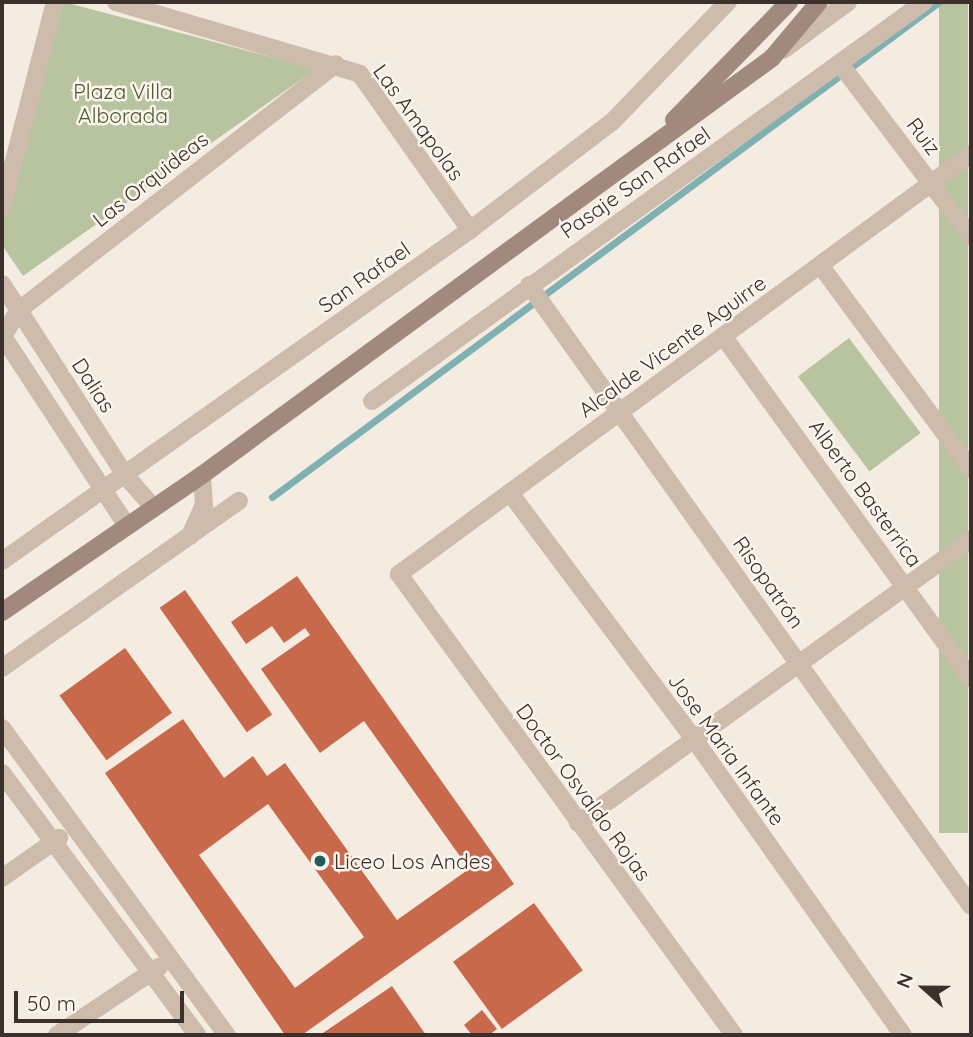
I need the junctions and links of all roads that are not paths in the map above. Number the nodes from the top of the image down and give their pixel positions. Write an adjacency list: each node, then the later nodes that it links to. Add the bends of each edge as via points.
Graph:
1 (55, 2): 14 (street)
2 (116, 2): 9 (street, Las Amapolas)
3 (728, 2): 15 (street, San Rafael, via 612,122)
4 (789, 2): 12 (main road)
5 (819, 2): 8 (main road)
6 (848, 2): 8 (street)
7 (924, 2): 10 (street, Pasaje San Rafael)
8 (772, 58): 12 (main road)
9 (336, 64): 15 (street, Las Amapolas, via 360,74); 20 (street, Las Orquideas)
10 (841, 65): 13 (street, Ruiz); 19 (street, Pasaje San Rafael)
11 (971, 154): 13 (street, Alcalde Vicente Aguirre)
12 (642, 155): 26 (main road)
13 (931, 183): 16 (street, Ruiz); 17 (street, Alcalde Vicente Aguirre)
14 (2, 207)
15 (470, 230): 27 (street, San Rafael)
16 (971, 236)
17 (820, 265): 21 (street, Alcalde Vicente Aguirre); 25 (street)
18 (2, 284): 20 (street, Dalias)
19 (529, 285): 23 (street, Pasaje San Rafael); 24 (street, Risopatrón)
20 (19, 310): 22 (street, Las Orquideas); 27 (street, Dalias)
21 (723, 336): 24 (street, Alcalde Vicente Aguirre); 37 (street, Alberto Basterrica)
22 (2, 337): 28 (street)
23 (372, 401)
24 (620, 412): 29 (street, Alcalde Vicente Aguirre); 39 (street, Risopatrón)
25 (971, 469)
26 (202, 474): 31 (main road); 33 (street, via 204,505)
27 (125, 475): 28 (street, San Rafael); 31 (street, Dalias)
28 (102, 491): 32 (street); 35 (street, San Rafael)
29 (510, 493): 36 (street, Alcalde Vicente Aguirre); 43 (street, Jose Maria Infante)
30 (239, 501): 33 (street)
31 (153, 507): 32 (main road)
32 (127, 526): 38 (main road)
33 (190, 536): 40 (street)
34 (971, 540): 37 (street)
35 (2, 561)
36 (399, 575): 45 (street, Doctor Osvaldo Rojas)
37 (906, 586): 39 (street); 41 (street, Alberto Basterrica)
38 (2, 612)
39 (799, 664): 43 (street); 49 (street, Risopatrón)
40 (2, 668)
41 (971, 679)
42 (2, 728): 46 (street)
43 (694, 739): 45 (street); 56 (street, Jose Maria Infante)
44 (2, 773): 47 (street)
45 (578, 822): 55 (street, Doctor Osvaldo Rojas)
46 (72, 830): 47 (street); 50 (street)
47 (51, 843): 48 (street); 51 (street)
48 (2, 878)
49 (971, 906)
50 (169, 960): 51 (street); 54 (street)
51 (150, 973): 52 (street); 53 (street)
52 (57, 1035)
53 (197, 1035)
54 (227, 1035)
55 (734, 1035)
56 (903, 1035)

